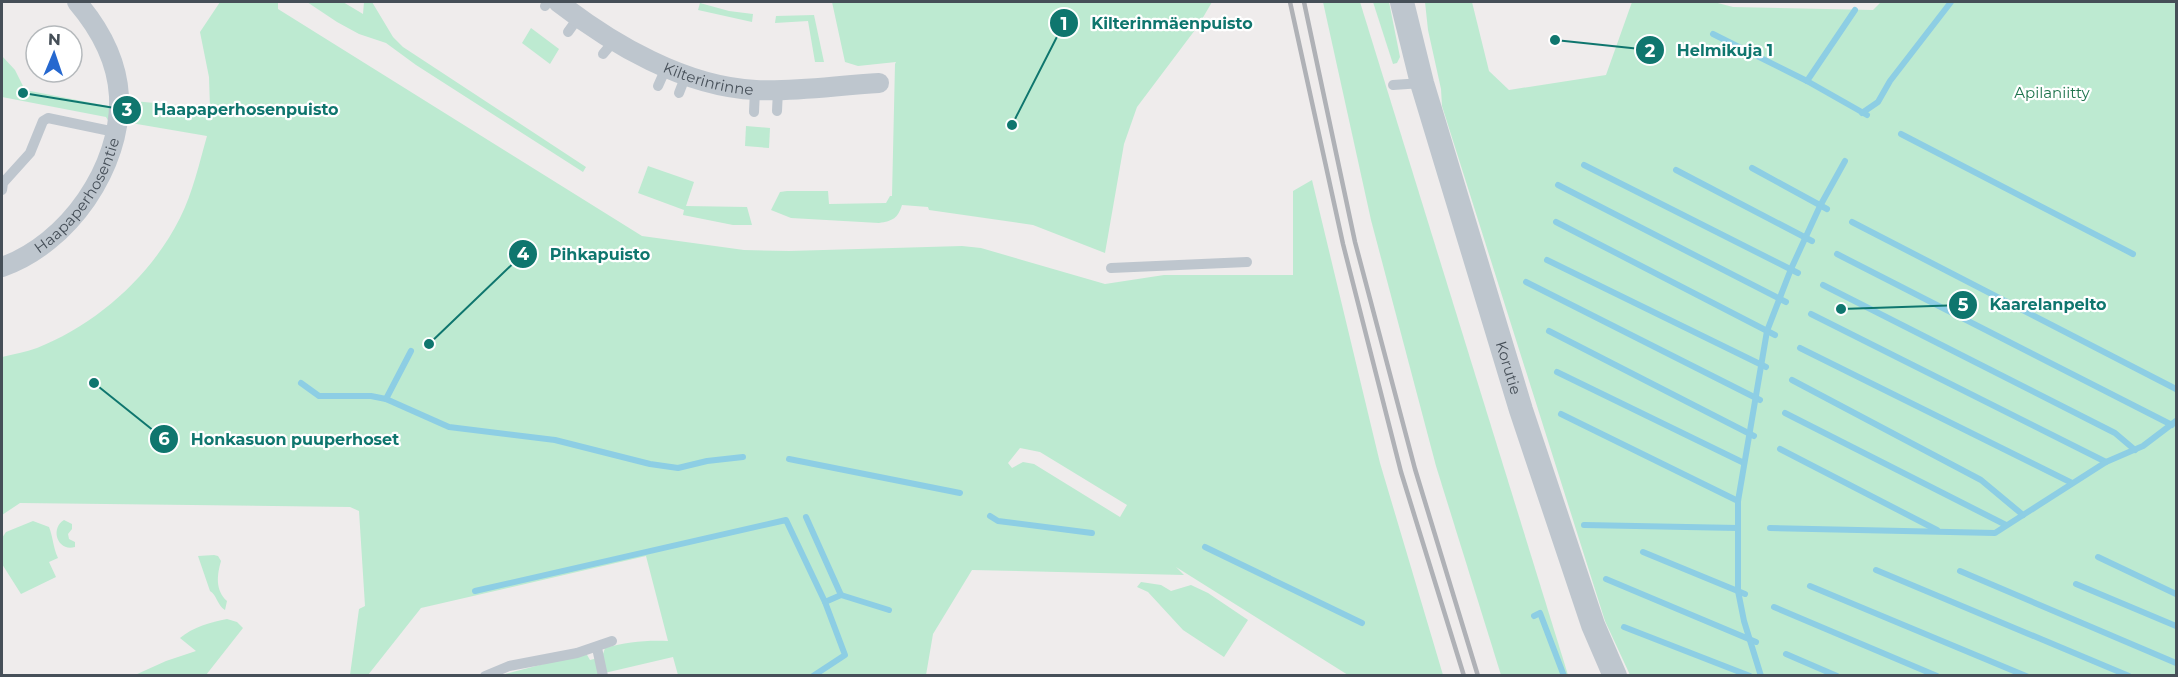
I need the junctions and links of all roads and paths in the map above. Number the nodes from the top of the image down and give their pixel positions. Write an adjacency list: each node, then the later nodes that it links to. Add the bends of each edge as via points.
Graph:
1 (77, 2): 15 (street, Haapaperhosentie, via 100,32 110,53 118,95)
2 (1402, 2): 5 (street, Korutie)
3 (1412, 2): 5 (street, Korutie)
4 (550, 3): 6 (street, Kilterinrinne, via 573,25 608,48)
5 (1414, 55): 8 (street, Korutie)
6 (666, 68): 10 (lane); 11 (street, Kilterinrinne, via 683,84)
7 (879, 83): 12 (street, Kilterinrinne)
8 (1422, 83): 9 (lane); 24 (street, Korutie, via 1521,410 1593,626)
9 (1393, 85)
10 (658, 86)
11 (755, 90): 12 (street, Kilterinrinne); 14 (lane)
12 (778, 90): 13 (lane)
13 (777, 111)
14 (754, 112)
15 (115, 132): 16 (lane, via 48,118 43,121 30,153 3,183); 18 (street, Haapaperhosentie, via 102,171 72,218 43,245)
16 (2, 190)
17 (1247, 262): 19 (lane)
18 (2, 267)
19 (1111, 268)
20 (612, 641): 21 (lane)
21 (597, 648): 22 (lane, via 509,666); 23 (lane)
22 (485, 675)
23 (603, 675)
24 (1615, 675)

